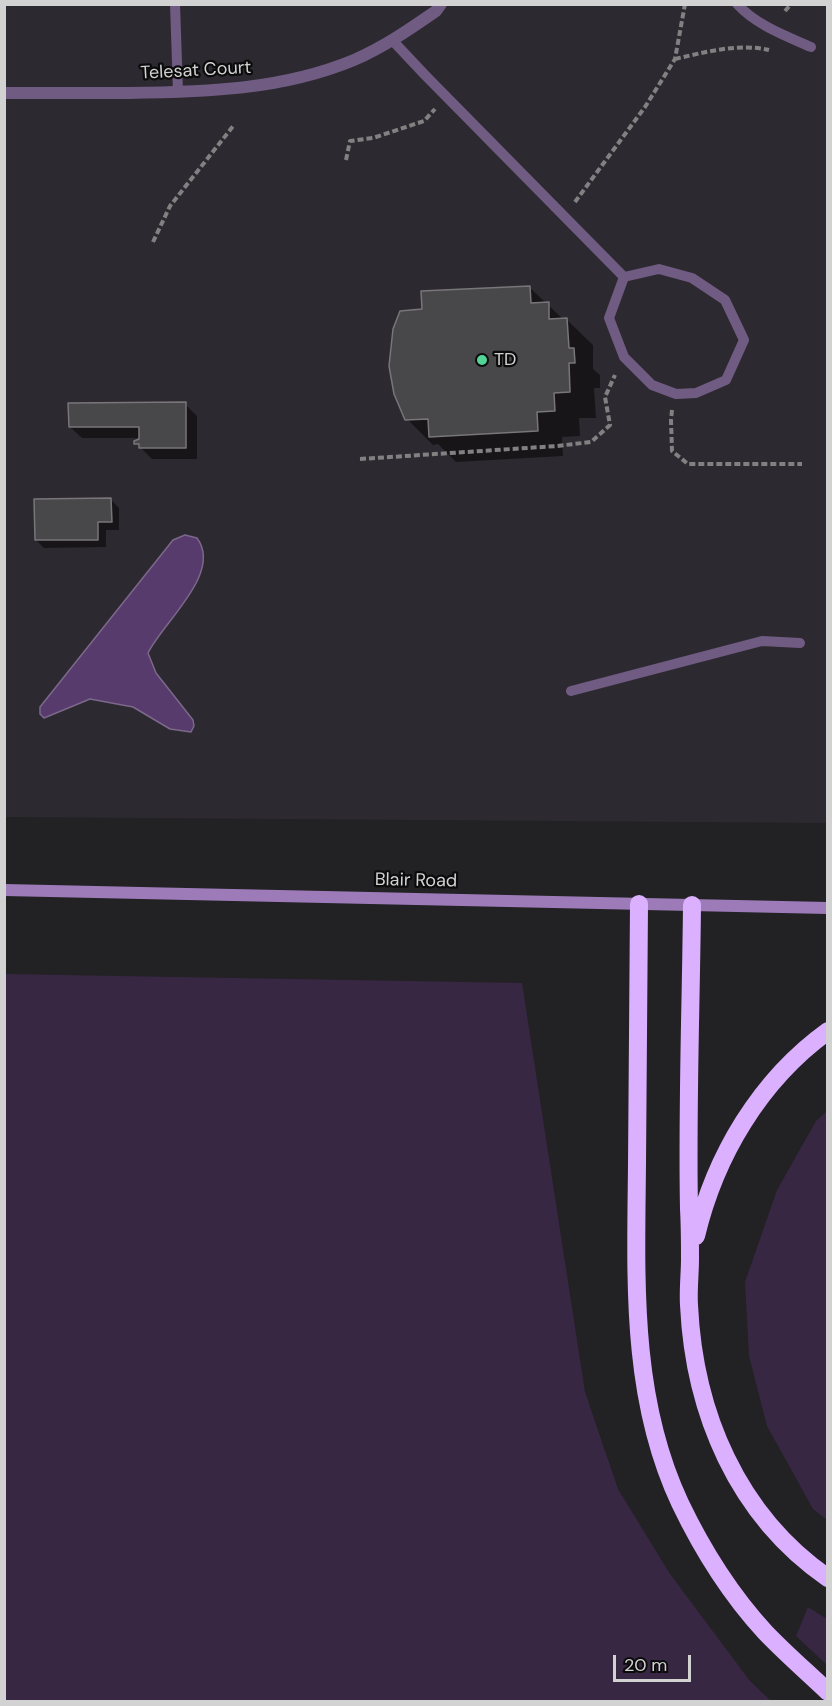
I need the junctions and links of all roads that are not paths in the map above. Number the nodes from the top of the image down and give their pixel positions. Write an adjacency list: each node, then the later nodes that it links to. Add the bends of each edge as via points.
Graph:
1 (175, 4): 6 (lane)
2 (441, 4): 4 (street, Telesat Court)
3 (737, 4): 5 (lane, via 773,30)
4 (393, 41): 6 (street, Telesat Court, via 352,61 295,78 224,91); 8 (lane)
5 (811, 47)
6 (178, 92): 7 (street, Telesat Court)
7 (4, 93)
8 (624, 277): 8 (lane, via 609,318 624,357 652,385 676,394 696,393 726,380 744,340 725,300 692,278 659,268)
9 (800, 643): 10 (lane, via 762,641)
10 (571, 691)
11 (4, 890): 12 (main road, Blair Road)
12 (639, 904): 13 (main road, Blair Road); 18 (highway, via 636,1273 640,1350 650,1415 680,1504 728,1584 766,1632)
13 (692, 905): 14 (main road, Blair Road); 16 (highway)
14 (828, 908)
15 (828, 1031): 16 (highway, via 780,1075 736,1135 702,1212)
16 (690, 1261): 17 (highway, via 688,1303 696,1369 723,1454 759,1512 799,1557)
17 (828, 1578)
18 (828, 1692)

